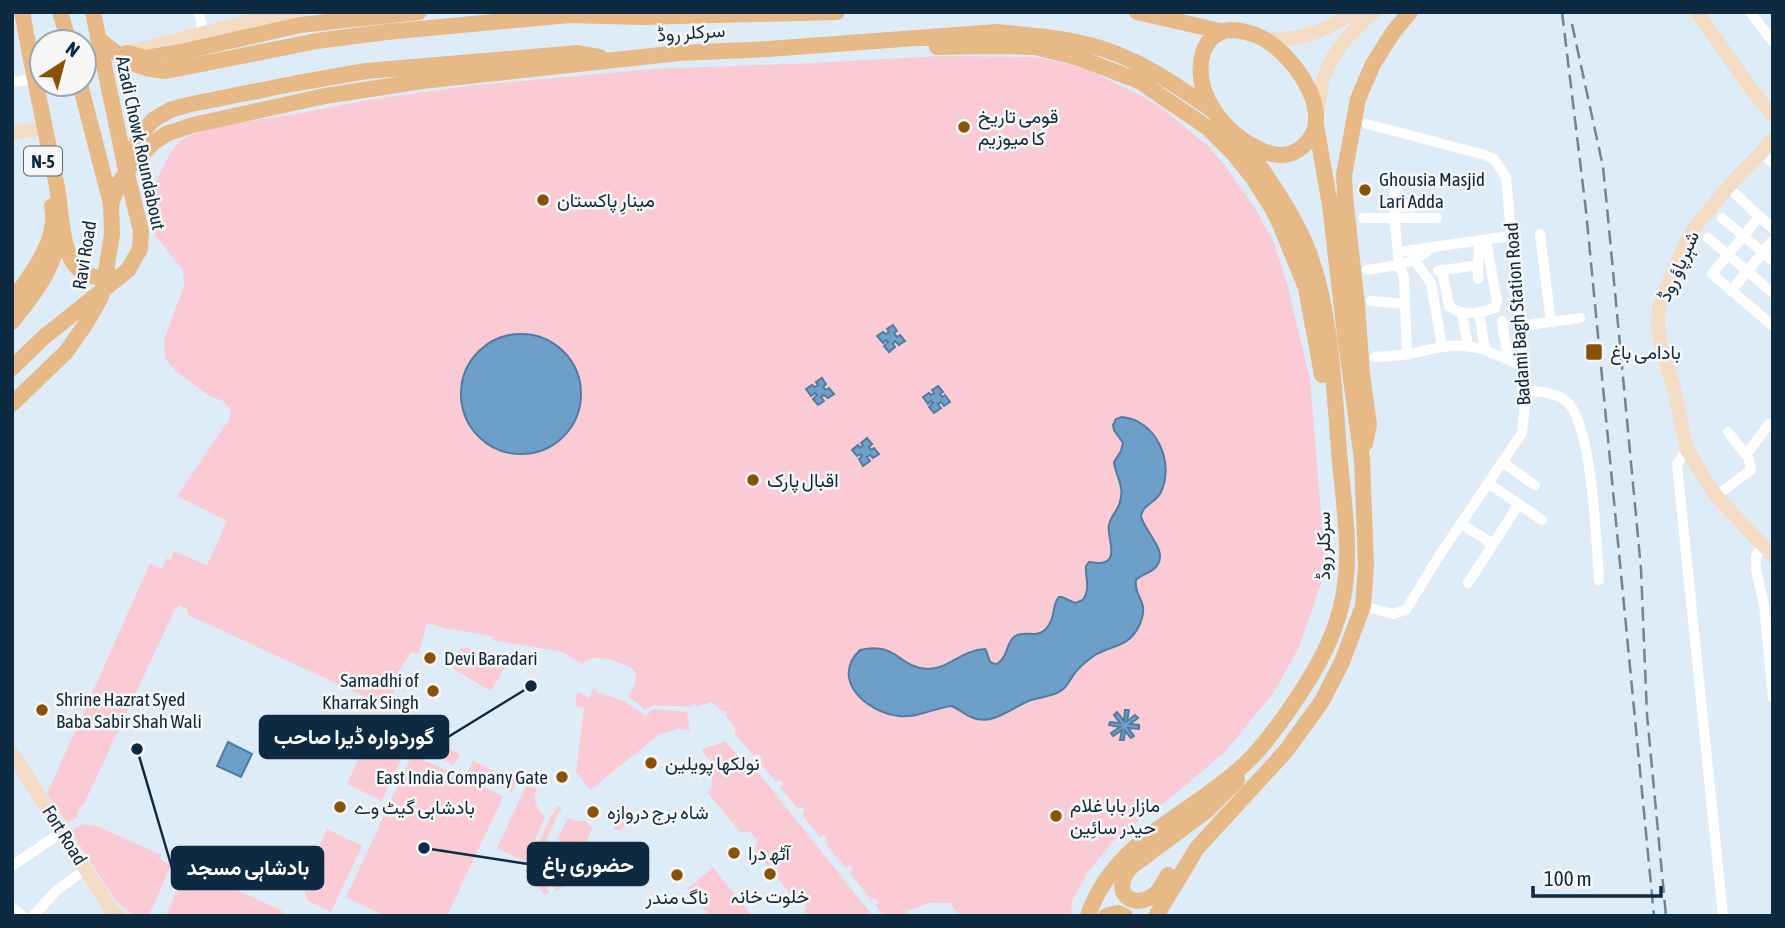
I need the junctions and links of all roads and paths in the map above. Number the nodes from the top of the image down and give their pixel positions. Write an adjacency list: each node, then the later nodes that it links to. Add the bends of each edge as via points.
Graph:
1 (100, 12): 22 (main road, via 112,41)
2 (199, 12): 16 (street)
3 (297, 12): 16 (main road)
4 (419, 12): 22 (main road, via 300,25 146,58)
5 (531, 12): 13 (main road, سرکلر روڈ)
6 (837, 12): 13 (main road, سرکلر روڈ, via 642,17)
7 (1137, 12): 15 (main road)
8 (1353, 12): 17 (main road, via 1308,36)
9 (1374, 12): 29 (main road, via 1335,55 1323,79)
10 (1410, 12): 101 (main road, via 1373,64 1358,99 1344,175 1369,424)
11 (1697, 12): 28 (main road)
12 (1750, 12): 18 (street)
13 (572, 14): 20 (main road, سرکلر روڈ, via 317,41 166,71 137,66)
14 (16, 17): 25 (main road, Ravi Road / N-5); 40 (main road)
15 (1220, 31): 17 (main road, via 1246,31); 27 (main road, via 1209,40 1200,63 1201,81)
16 (203, 33): 22 (main road)
17 (1266, 40): 29 (main road, via 1285,57 1310,92)
18 (1773, 41)
19 (834, 44): 23 (main road, سرکلر روڈ); 27 (main road, سرکلر روڈ, via 997,32 1087,44 1131,60); 97 (main road, via 865,50 1035,47 1131,77 1208,128 1253,178 1292,251 1306,288 1325,406)
20 (98, 47)
21 (98, 53): 22 (main road, via 114,61)
22 (133, 55)
23 (612, 60): 37 (main road, سرکلر روڈ, via 578,53 366,71 170,110 146,128); 41 (main road, سرکلر روڈ, via 339,93 186,127 159,138 132,164)
24 (98, 69): 37 (main road, Azadi Chowk Roundabout)
25 (20, 81): 31 (main road, Ravi Road / N-5)
26 (84, 98): 41 (main road, Ravi Road)
27 (1215, 112): 34 (main road)
28 (1773, 115)
29 (1317, 119): 34 (main road, via 1308,142 1288,155 1265,152); 101 (main road)
30 (1367, 124): 51 (street, Badami Bagh Station Road, via 1494,159 1506,177)
31 (37, 130): 32 (main road); 73 (main road, Ravi Road / N-5, via 53,224 45,250)
32 (12, 133)
33 (1773, 139): 35 (main road, شېرپاؤ روڈ)
34 (1242, 140): 97 (main road, سرکلر روڈ, via 1277,191 1305,244 1327,327)
35 (1762, 153): 36 (street); 39 (main road, شېرپاؤ روڈ)
36 (1773, 163)
37 (126, 170): 69 (main road, Azadi Chowk Roundabout, via 141,239 136,259)
38 (1396, 181): 43 (street)
39 (1728, 187): 44 (street); 99 (main road, شېرپاؤ روڈ, via 1687,240 1659,307 1661,346)
40 (60, 204): 69 (main road, via 68,249 77,267 94,277); 82 (main road, via 50,269)
41 (111, 204): 95 (main road, Ravi Road, via 101,297 66,352)
42 (1436, 205): 43 (street)
43 (1395, 207): 48 (street)
44 (1759, 217): 49 (street); 52 (street)
45 (1363, 218): 48 (street)
46 (1437, 218): 48 (street)
47 (1722, 218): 52 (street)
48 (1395, 219): 58 (street)
49 (1773, 229)
50 (1540, 234): 83 (street)
51 (1510, 236): 54 (street); 75 (street, Badami Bagh Station Road)
52 (1744, 236): 59 (street); 60 (street)
53 (1708, 239): 60 (street)
54 (1482, 240): 56 (street); 64 (street); 77 (street)
55 (1773, 240): 59 (street)
56 (1450, 245): 57 (street); 65 (street)
57 (1432, 247): 58 (street); 61 (street)
58 (1398, 252): 63 (street)
59 (1763, 253): 62 (street); 67 (street)
60 (1728, 255): 67 (street); 71 (street, via 1712,274)
61 (1414, 260): 63 (street); 68 (street)
62 (1773, 261)
63 (1399, 265): 66 (street); 76 (street)
64 (1478, 265): 65 (street); 70 (street)
65 (1448, 269): 68 (street); 79 (street, via 1449,306)
66 (1367, 270)
67 (1747, 271): 71 (street); 72 (street)
68 (1426, 276): 86 (street)
69 (120, 277): 93 (main road, Azadi Chowk Roundabout)
70 (1478, 279)
71 (1731, 291): 85 (street)
72 (1773, 293)
73 (12, 301)
74 (1371, 302): 76 (street)
75 (1518, 302): 77 (street); 84 (street, Badami Bagh Station Road)
76 (1405, 304): 89 (street)
77 (1495, 308): 78 (street)
78 (1479, 312): 79 (street); 88 (street)
79 (1462, 313): 87 (street)
80 (1580, 318): 83 (street)
81 (1502, 321): 91 (street)
82 (12, 322)
83 (1551, 322): 84 (street)
84 (1520, 326): 92 (street, Badami Bagh Station Road)
85 (1773, 326)
86 (1442, 346): 87 (street); 89 (street)
87 (1468, 346): 88 (street)
88 (1485, 350): 91 (street)
89 (1407, 354): 90 (street)
90 (1375, 357)
91 (1508, 360): 92 (street)
92 (1523, 366): 94 (street, Badami Bagh Station Road)
93 (12, 368)
94 (1525, 390): 102 (street, Badami Bagh Station Road, via 1522,433); 111 (street, via 1566,400 1581,429)
95 (12, 404)
96 (1769, 424): 100 (street)
97 (1337, 426): 116 (main road, سرکلر روڈ, via 1348,548 1342,600 1309,681)
98 (1728, 432): 100 (street)
99 (1687, 450): 105 (main road, شېرپاؤ روڈ); 129 (street, via 1677,464)
100 (1746, 455): 105 (street, via 1751,470)
101 (1362, 460): 113 (main road)
102 (1502, 463): 103 (street, Badami Bagh Station Road); 104 (street)
103 (1488, 483): 106 (street); 108 (street, Badami Bagh Station Road)
104 (1535, 485)
105 (1716, 496): 110 (main road, شېرپاؤ روڈ)
106 (1519, 504): 107 (street); 109 (street)
107 (1542, 520)
108 (1461, 524): 109 (street); 113 (street, Badami Bagh Station Road, via 1406,610 1393,614)
109 (1493, 544): 112 (street)
110 (1768, 550): 114 (street, via 1756,556 1756,570)
111 (1599, 580)
112 (1468, 583)
113 (1363, 606): 118 (main road, via 1333,682 1306,723)
114 (1773, 698)
115 (12, 753): 117 (main road, Fort Road)
116 (1254, 756): 118 (main road, via 1217,801 1132,866 1122,878 1126,896 1136,901 1150,898 1180,859); 125 (main road, سرکلر روڈ, via 1132,849 1099,888)
117 (62, 832): 119 (street); 120 (main road, Fort Road)
118 (1197, 848): 128 (main road)
119 (12, 866)
120 (86, 869): 122 (main road, Fort Road); 124 (street, via 57,890)
121 (12, 907): 123 (street)
122 (113, 914)
123 (22, 916)
124 (33, 916)
125 (1088, 916)
126 (1106, 916): 127 (main road)
127 (1125, 916)
128 (1156, 916)
129 (1723, 916)

